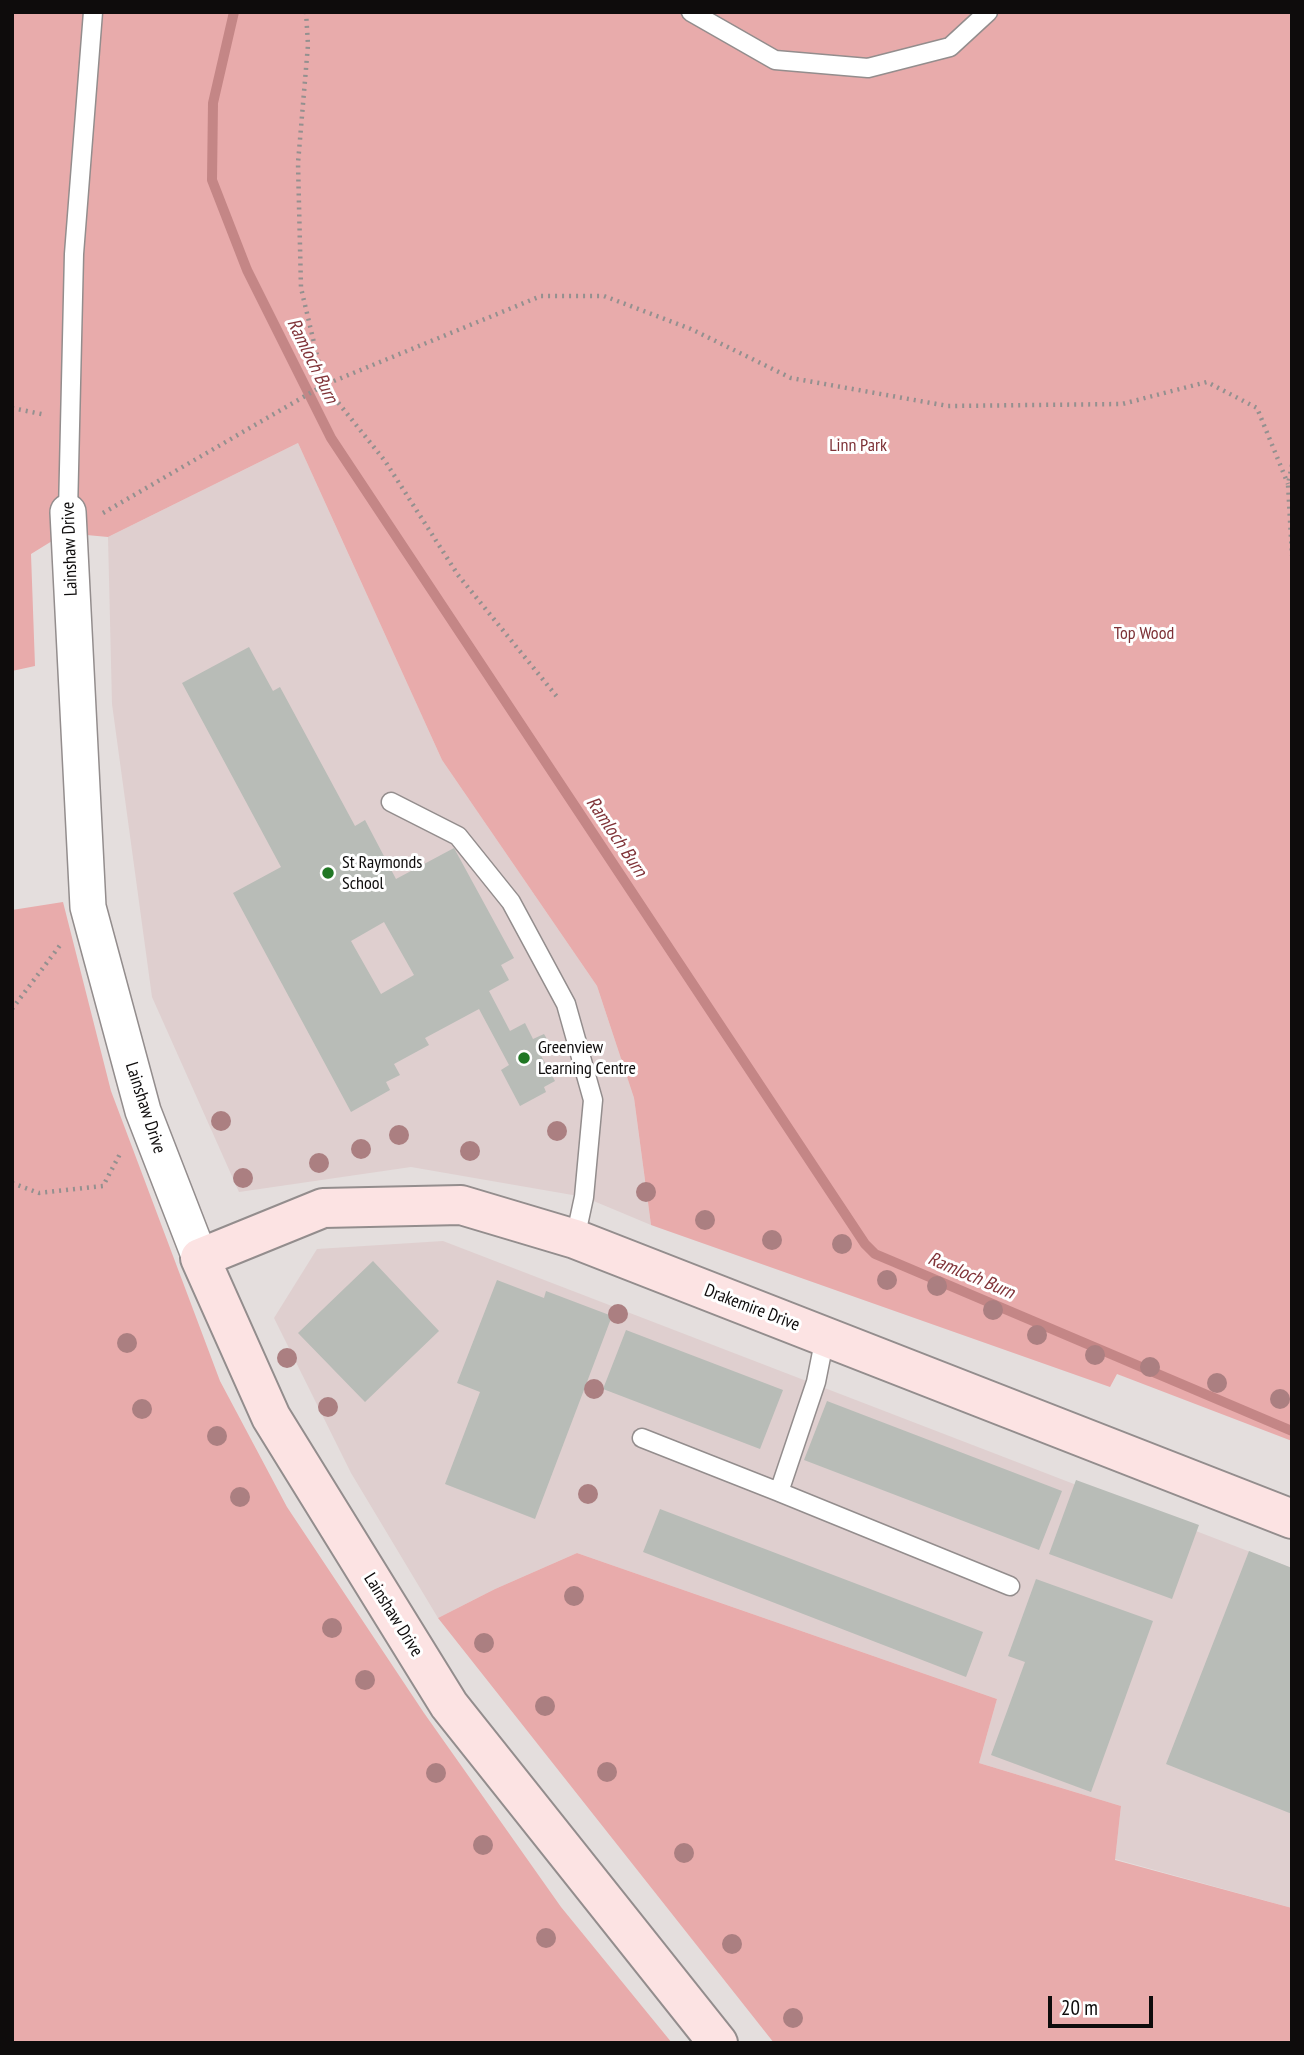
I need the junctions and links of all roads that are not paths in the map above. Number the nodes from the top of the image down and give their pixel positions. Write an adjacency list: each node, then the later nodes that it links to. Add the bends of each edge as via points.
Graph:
1 (93, 12): 4 (lane, Lainshaw Drive, via 74,254)
2 (691, 12): 3 (lane, via 775,60 868,68 950,47)
3 (988, 12)
4 (68, 522): 7 (street, Lainshaw Drive, via 88,907 143,1111)
5 (391, 802): 6 (lane, via 458,836 511,902 566,1004 593,1100 584,1197)
6 (575, 1239): 7 (street, Drakemire Drive, via 461,1205 323,1208); 8 (street, Drakemire Drive)
7 (200, 1258): 13 (street, Lainshaw Drive, via 271,1417 449,1705)
8 (825, 1337): 10 (lane, via 816,1382); 11 (street, Drakemire Drive)
9 (642, 1438): 10 (lane)
10 (779, 1492): 12 (lane)
11 (1292, 1518)
12 (1010, 1586)
13 (718, 2043)

